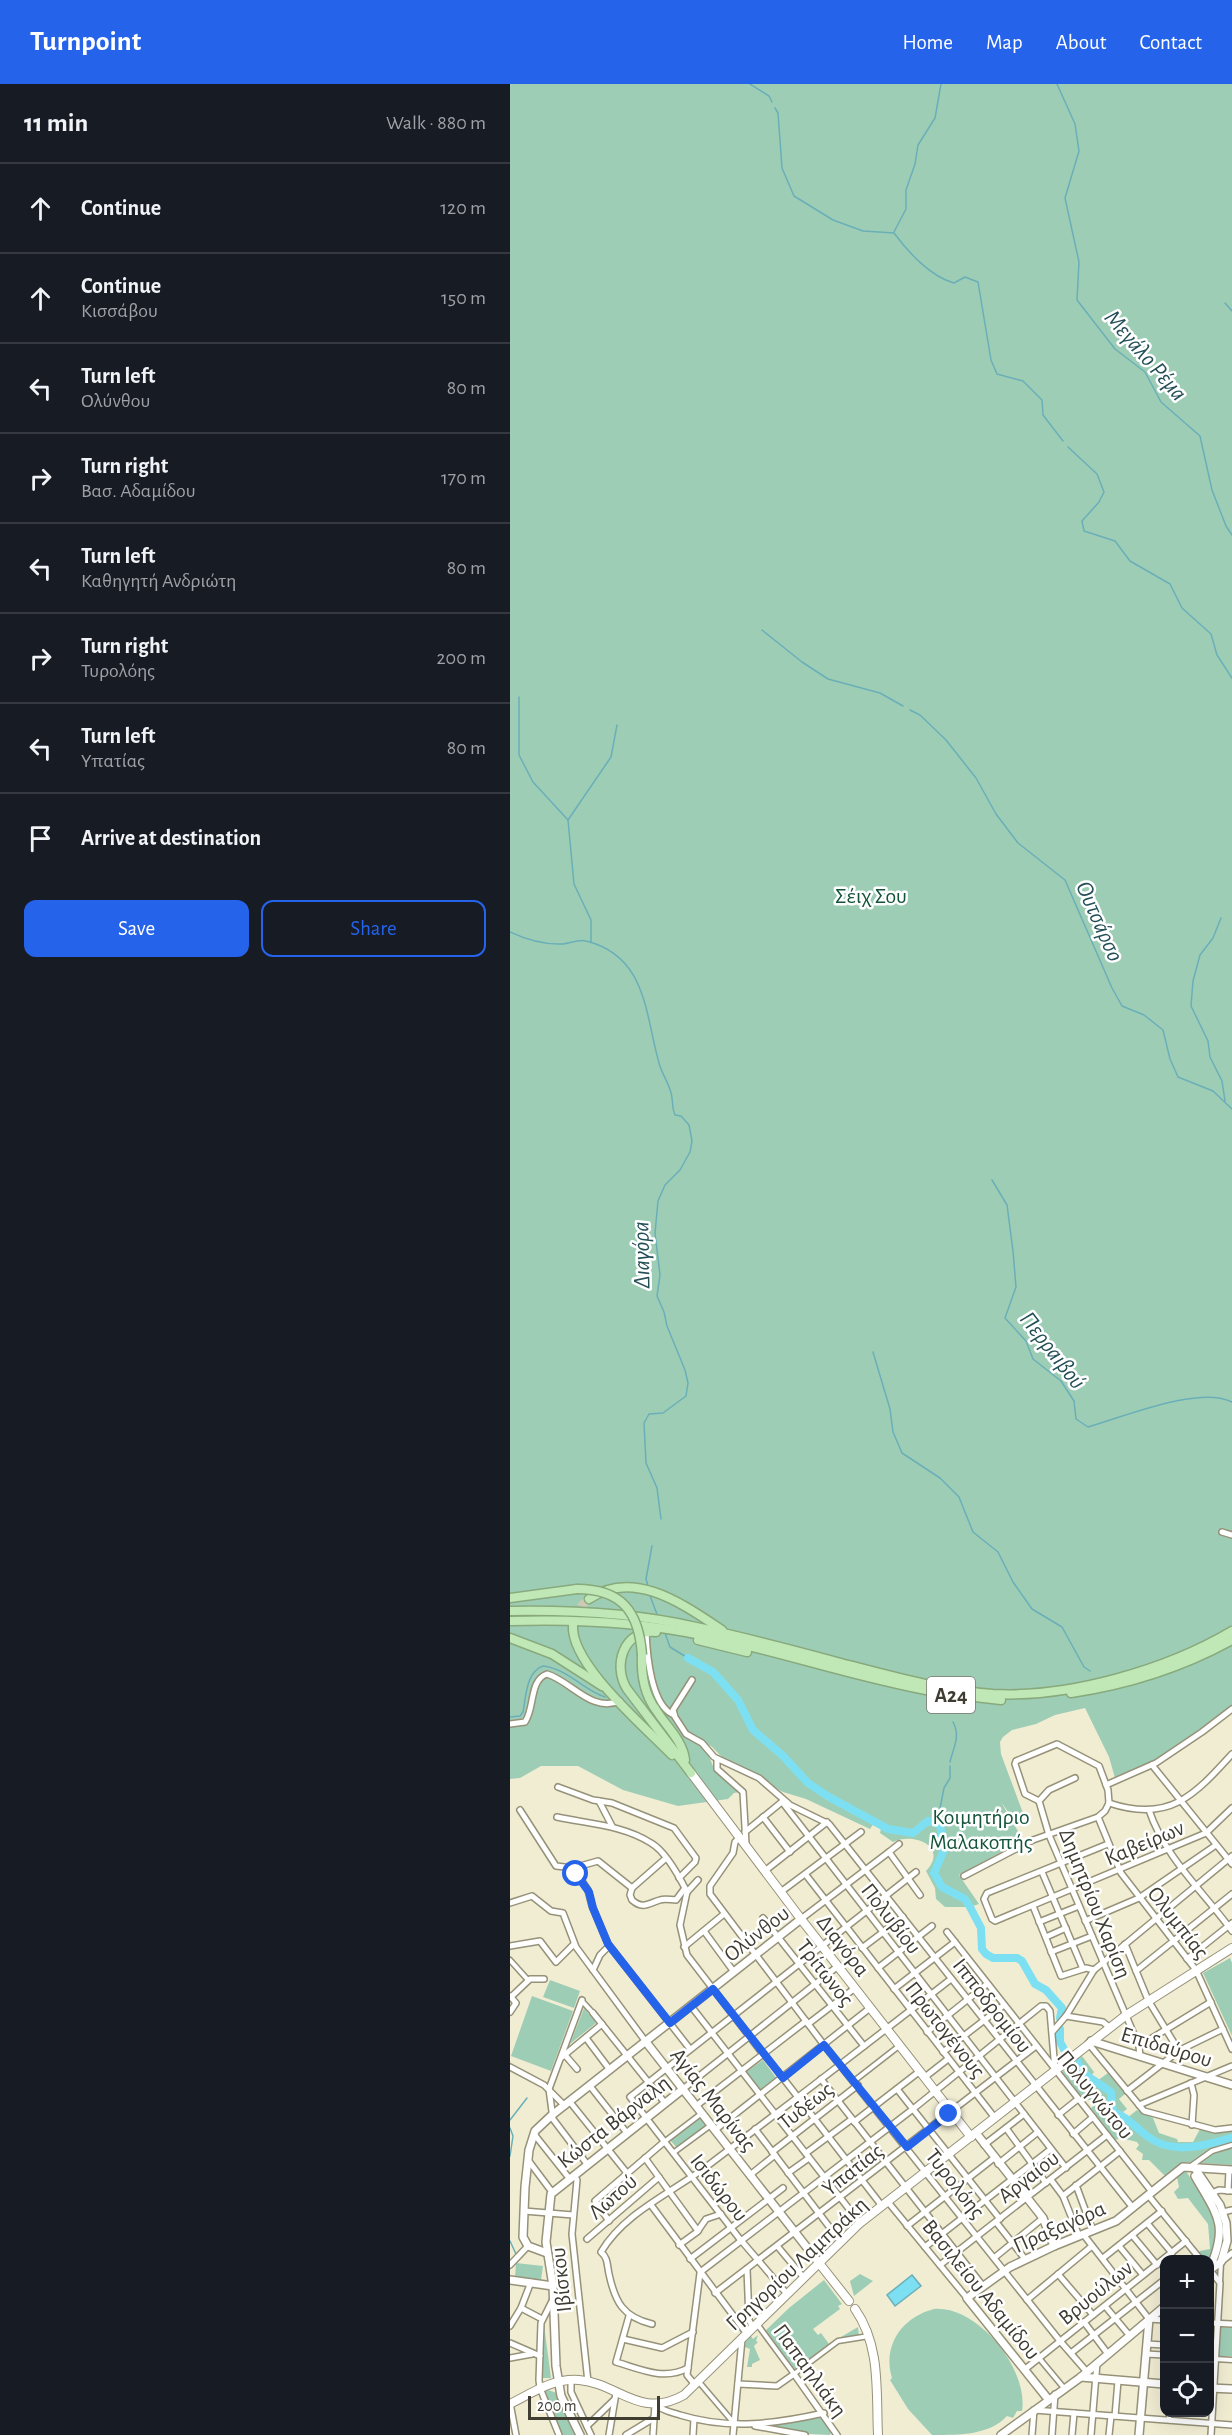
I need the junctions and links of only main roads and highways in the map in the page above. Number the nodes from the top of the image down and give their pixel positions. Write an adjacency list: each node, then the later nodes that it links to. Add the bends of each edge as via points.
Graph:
1 (510, 1598): 13 (highway, bridge, via 577,1589 607,1593 626,1606 638,1626 646,1693 676,1737)
2 (589, 1599): 9 (highway, via 612,1589 643,1588 692,1610)
3 (510, 1611): 6 (highway, Α24, via 567,1612)
4 (510, 1621): 6 (highway, Α24)
5 (573, 1625): 12 (highway, via 579,1652)
6 (650, 1627): 7 (highway, Α24); 13 (highway, via 624,1649 621,1676)
7 (669, 1628): 9 (highway, Α24); 11 (highway, Α24, via 916,1689 1011,1700 1120,1683 1175,1666)
8 (1232, 1631): 9 (highway, Α24, via 1171,1660 1118,1677 1074,1688 1009,1694 931,1686)
9 (726, 1634)
10 (510, 1638): 12 (highway, via 552,1654)
11 (1232, 1640)
12 (607, 1689): 14 (highway)
13 (685, 1763): 14 (highway)
14 (692, 1773): 16 (main road, Διαγόρα, via 743,1834 746,1844 870,2008)
15 (1231, 1950): 16 (main road, Γρηγορίου Λαμπράκη, via 1109,2027)
16 (974, 2135): 17 (main road, Γρηγορίου Λαμπράκη, via 860,2223)
17 (819, 2262): 18 (main road); 20 (main road, Γρηγορίου Λαμπράκη, via 697,2384 679,2397 655,2404 641,2402 615,2396 588,2382 571,2381 540,2388)
18 (849, 2301)
19 (855, 2309): 21 (main road, via 869,2336 874,2359)
20 (510, 2404)
21 (878, 2435)

